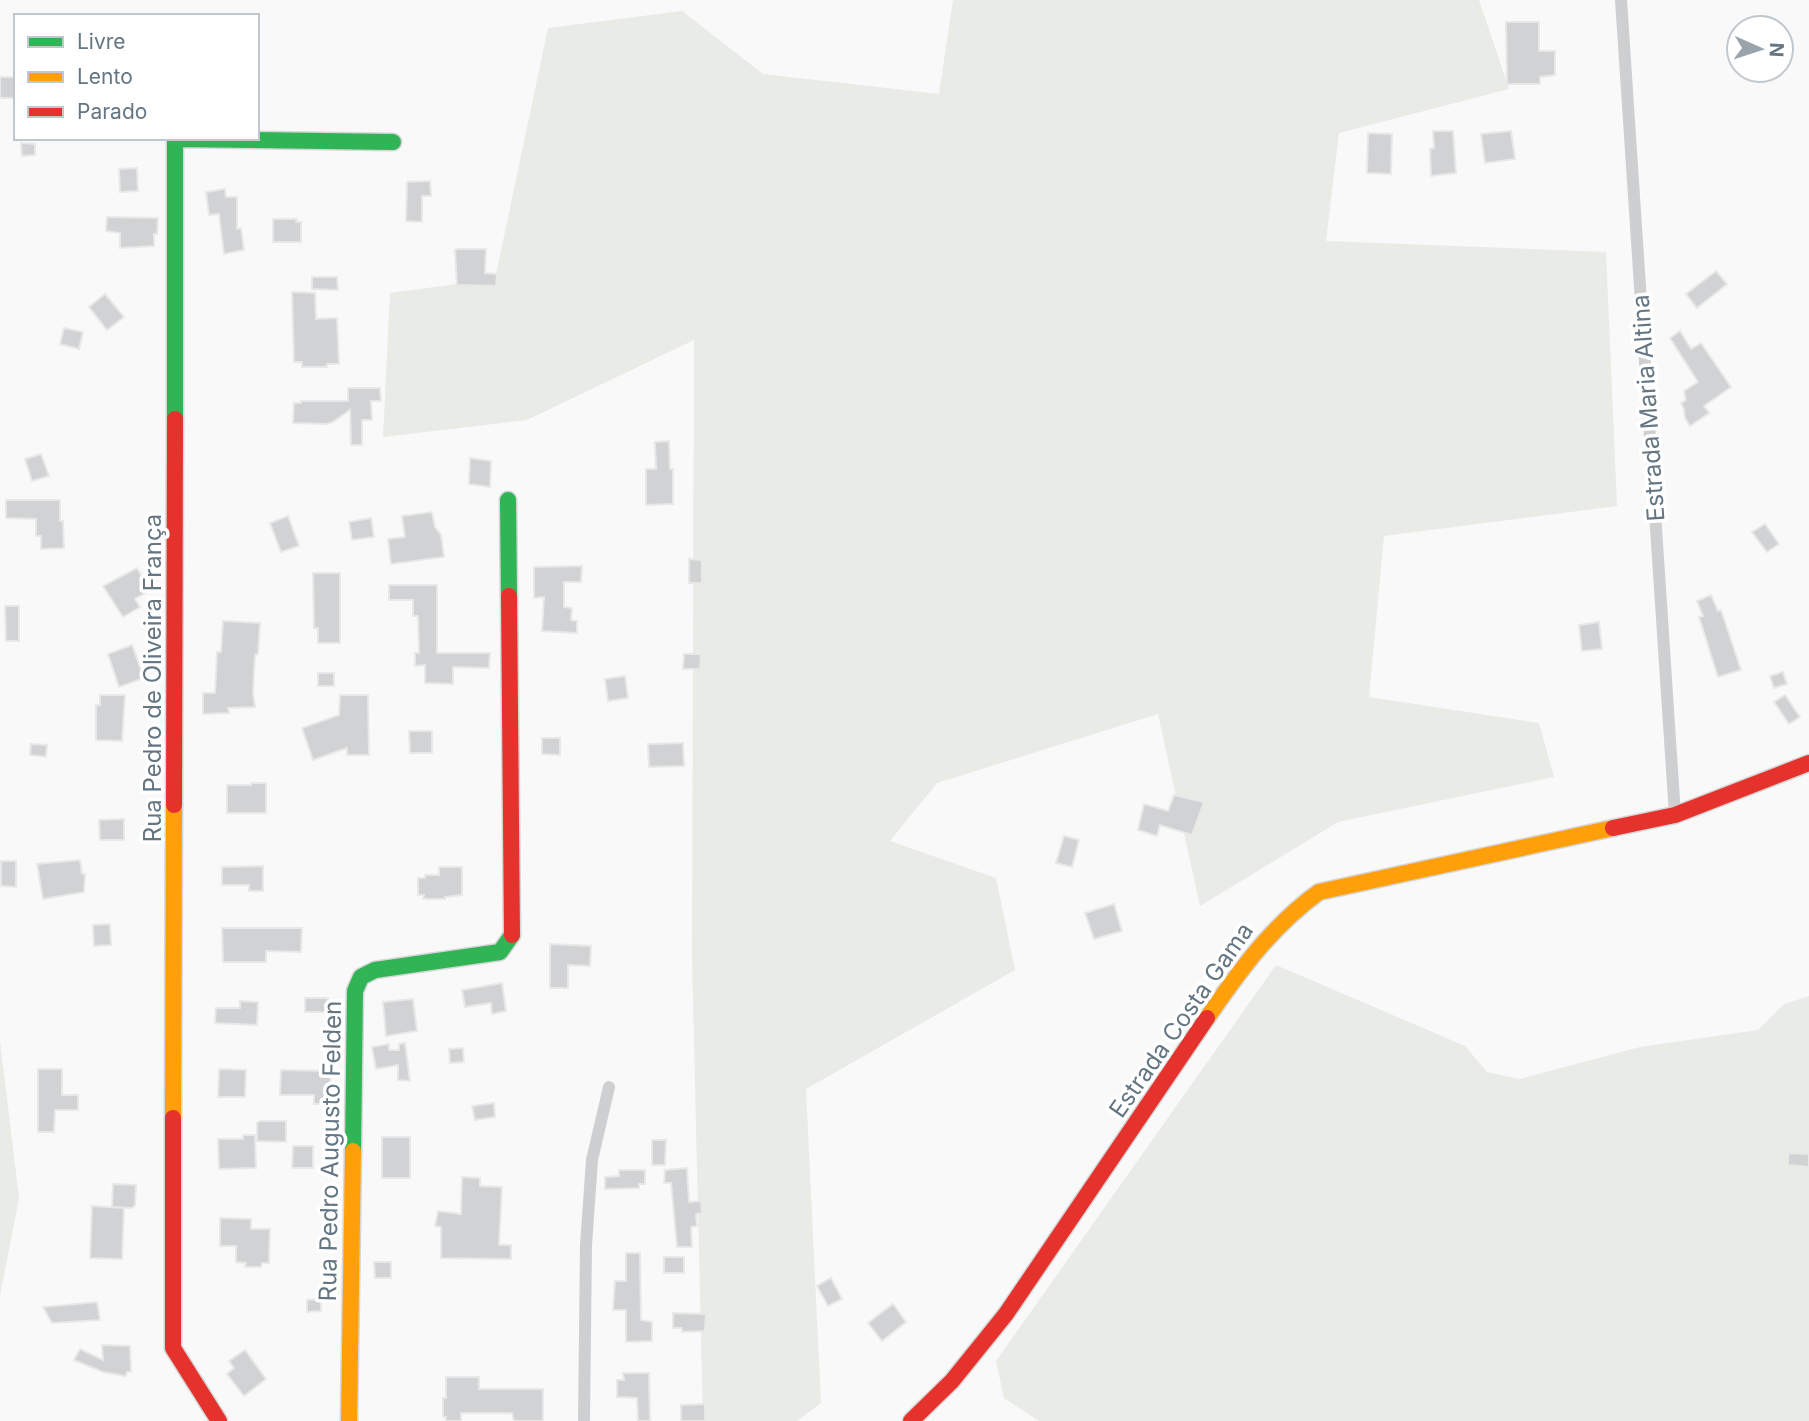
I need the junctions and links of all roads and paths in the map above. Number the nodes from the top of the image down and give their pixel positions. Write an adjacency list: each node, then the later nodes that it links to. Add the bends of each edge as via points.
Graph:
1 (1621, 0): 7 (street, Estrada Maria Altina)
2 (175, 140): 9 (street, Rua Pedro de Oliveira França, via 173,1348)
3 (248, 140): 4 (street, Rua Pedro de Oliveira França)
4 (393, 142)
5 (508, 500): 10 (street, Rua Pedro Augusto Felden, via 513,933 500,952 375,970 361,977 355,991)
6 (1809, 763): 7 (street, Estrada Costa Gama)
7 (1675, 815): 12 (street, Estrada Costa Gama, via 1319,892 1291,911 1241,968 979,1352)
8 (609, 1087): 11 (street, via 592,1160)
9 (219, 1421)
10 (349, 1421)
11 (584, 1421)
12 (911, 1421)

